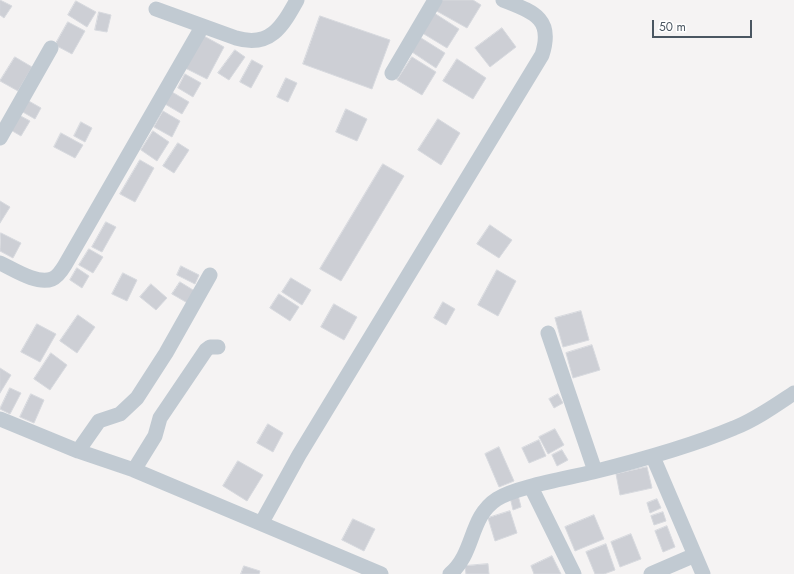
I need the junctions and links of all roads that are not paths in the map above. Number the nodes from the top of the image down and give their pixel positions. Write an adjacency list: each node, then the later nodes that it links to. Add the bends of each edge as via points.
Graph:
1 (297, 0): 5 (street, via 278,29 259,41 248,41)
2 (435, 0): 7 (street)
3 (503, 0): 20 (street, via 532,11 541,20 546,30 547,42 542,56 299,455)
4 (156, 9): 5 (street)
5 (202, 27): 9 (street, via 59,274 52,279 43,280)
6 (51, 48): 8 (street)
7 (392, 73)
8 (0, 138)
9 (0, 263)
10 (210, 275): 15 (street, via 137,398 120,414 99,421)
11 (548, 333): 18 (street)
12 (218, 347): 17 (street, via 206,350 160,418 155,436)
13 (794, 393): 16 (street, via 735,428)
14 (0, 419): 15 (street)
15 (78, 451): 17 (street)
16 (653, 457): 18 (street); 21 (street)
17 (134, 470): 20 (street)
18 (595, 471): 19 (street)
19 (531, 487): 23 (street, via 508,494 490,504 475,528 464,560); 24 (street)
20 (262, 522): 22 (street)
21 (695, 555): 25 (street); 26 (street)
22 (381, 574)
23 (450, 574)
24 (574, 574)
25 (651, 574)
26 (703, 574)

